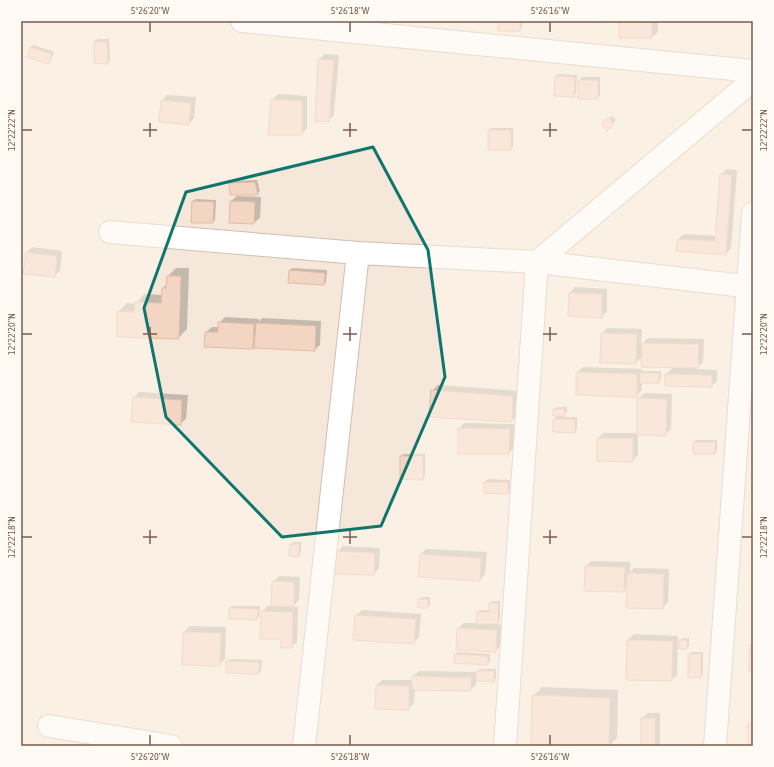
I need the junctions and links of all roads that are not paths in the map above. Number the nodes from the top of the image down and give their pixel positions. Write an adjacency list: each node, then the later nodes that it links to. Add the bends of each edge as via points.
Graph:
1 (242, 21): 2 (street)
2 (753, 71)
3 (753, 80): 7 (street)
4 (753, 213): 8 (street)
5 (110, 232): 6 (street)
6 (358, 253): 7 (street); 11 (street)
7 (537, 262): 8 (street); 12 (street)
8 (750, 287): 13 (street)
9 (49, 726): 10 (street)
10 (171, 746)
11 (304, 746)
12 (505, 746)
13 (715, 746)

